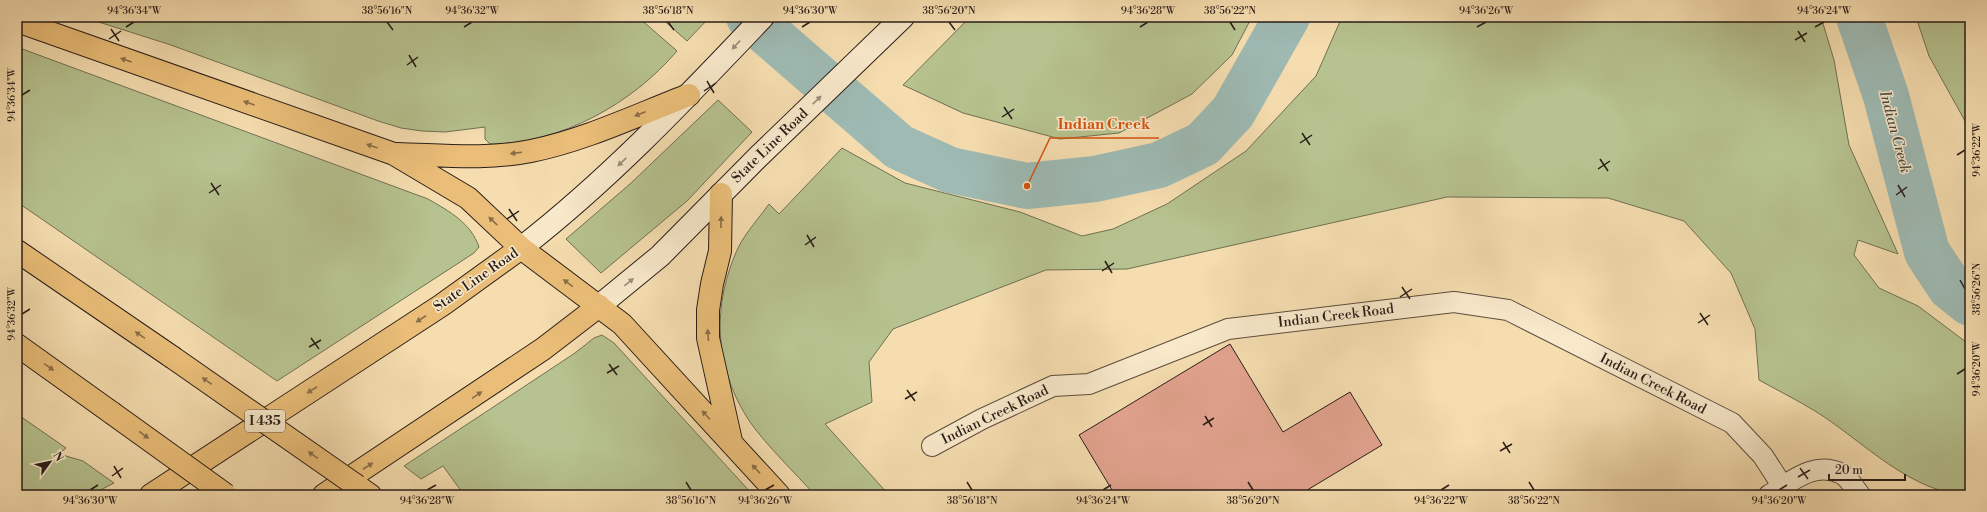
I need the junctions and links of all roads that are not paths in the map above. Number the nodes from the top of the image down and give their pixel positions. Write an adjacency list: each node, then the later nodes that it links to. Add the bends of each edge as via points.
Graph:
1 (763, 17): 4 (main road, State Line Road, one-way to 4)
2 (903, 17): 6 (main road, State Line Road, one-way to 2)
3 (17, 21): 5 (main road, one-way to 3)
4 (689, 95): 5 (main road, one-way to 5, via 575,139 530,152 486,156); 7 (main road, State Line Road, one-way to 7, via 630,156)
5 (394, 154): 7 (main road, one-way to 5, via 468,198)
6 (721, 194): 9 (main road, State Line Road, one-way to 6, via 660,256); 11 (main road, one-way to 6, via 708,338 708,310 720,251)
7 (521, 248): 9 (main road, one-way to 7); 14 (main road, State Line Road, one-way to 14, via 442,305)
8 (17, 251): 17 (main road, I 435, one-way to 8, bridge)
9 (599, 306): 11 (main road, one-way to 9, via 622,324); 16 (main road, State Line Road, one-way to 9, via 543,349)
10 (17, 345): 15 (main road, one-way to 15, bridge)
11 (732, 444): 18 (main road, one-way to 11)
12 (932, 446): 13 (street, Indian Creek Road, via 1053,386 1089,384 1228,329 1454,302 1508,310 1732,423 1763,456)
13 (1776, 491): 19 (street, Indian Creek Road, via 1806,472 1821,469 1842,475)
14 (151, 495)
15 (226, 495)
16 (324, 495)
17 (370, 495)
18 (779, 495)
19 (1860, 495)

